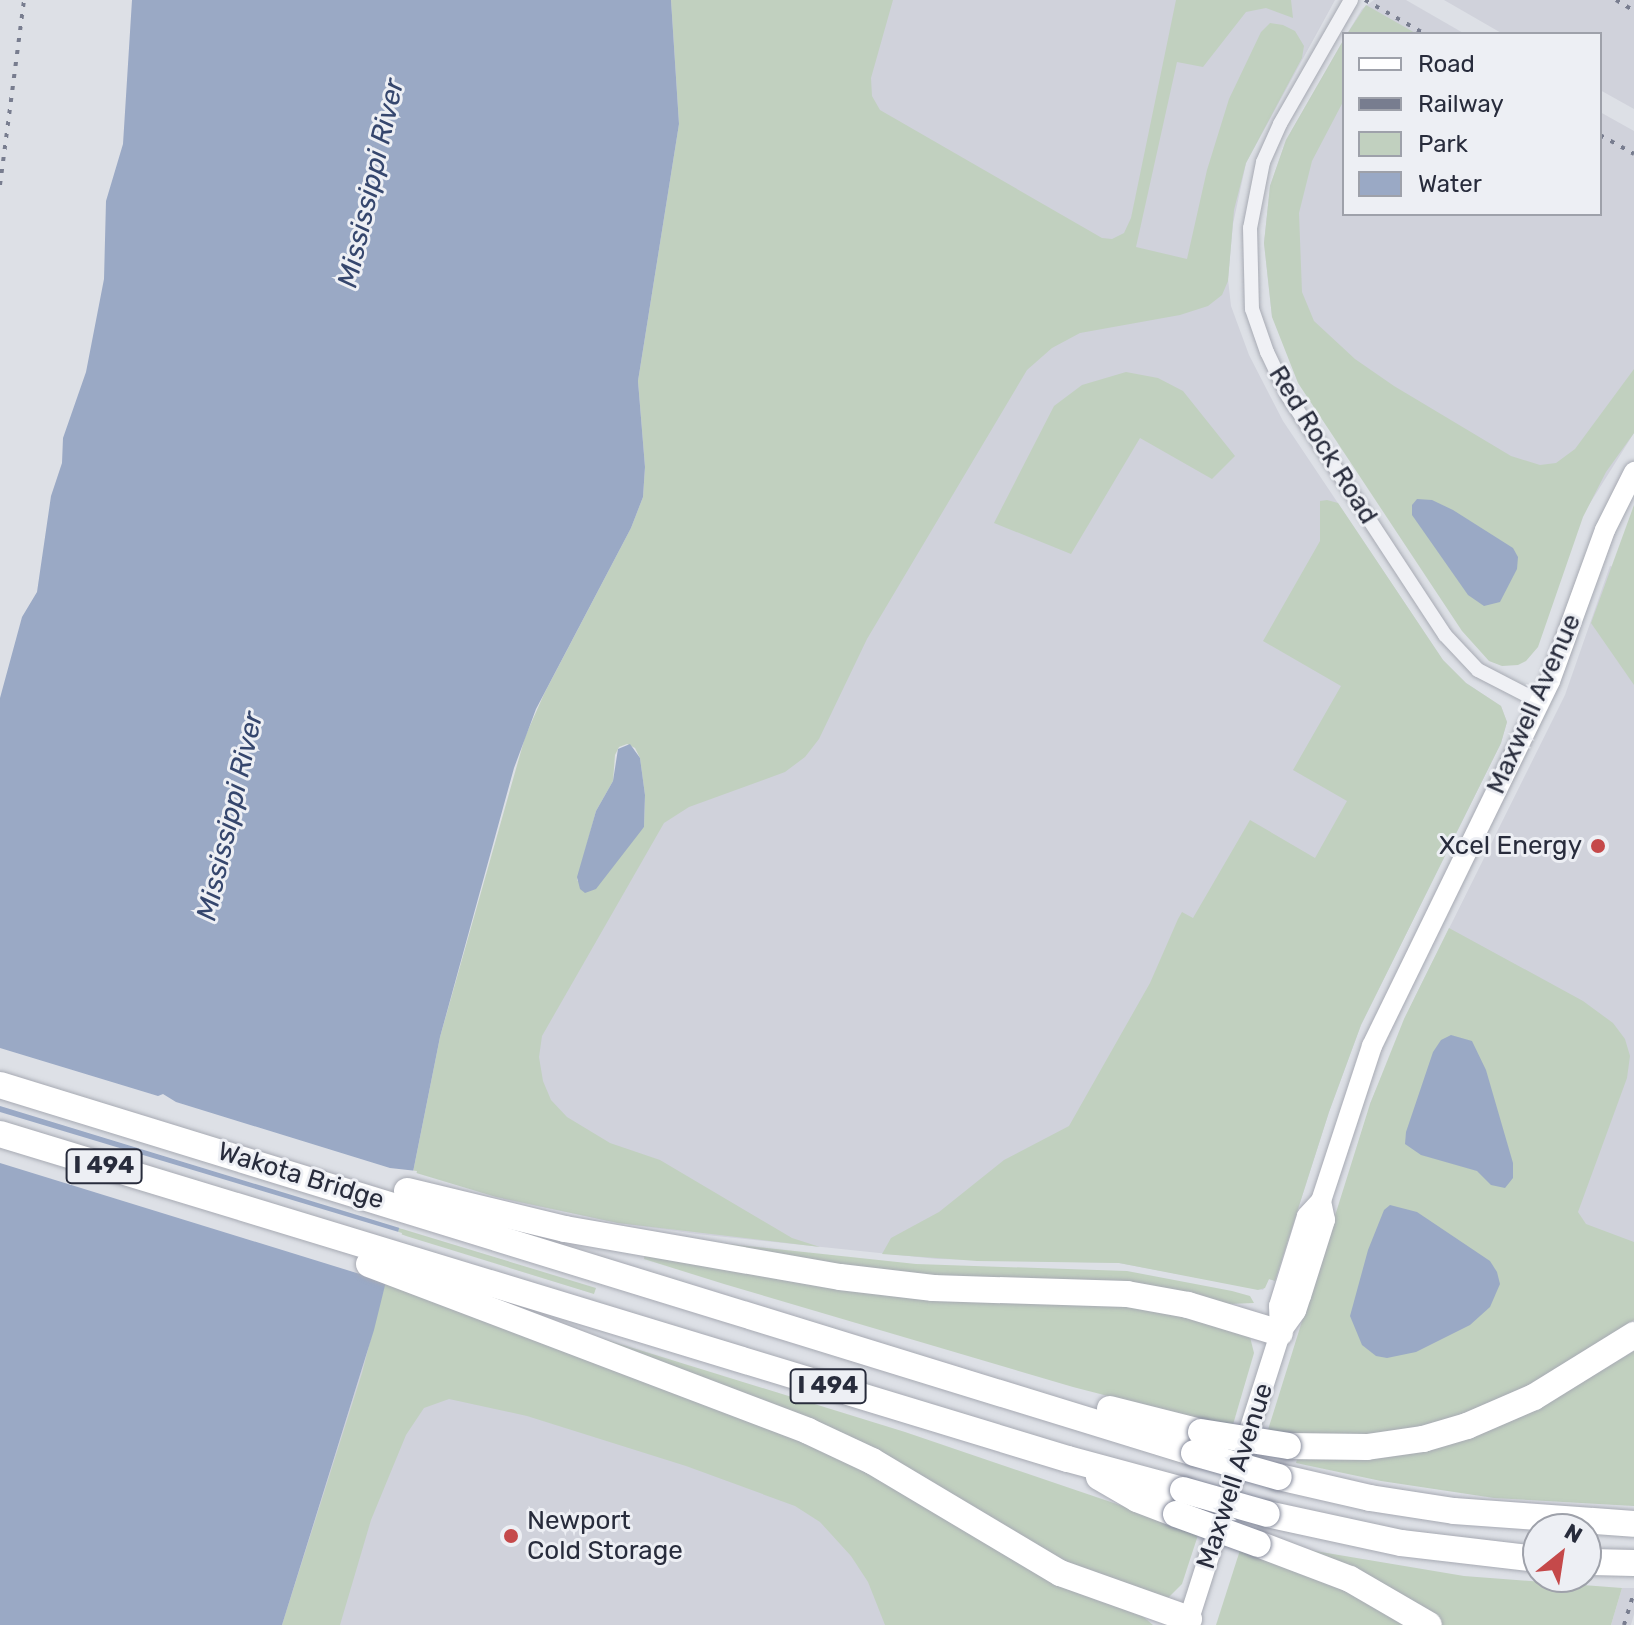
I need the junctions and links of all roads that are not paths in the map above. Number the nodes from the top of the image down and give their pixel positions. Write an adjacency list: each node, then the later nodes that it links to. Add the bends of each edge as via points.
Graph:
1 (1351, 0): 3 (street, Red Rock Road, via 1265,154 1250,228 1252,309 1288,396 1445,635 1481,672)
2 (1634, 472): 3 (main road, Maxwell Avenue, via 1605,530)
3 (1540, 702): 8 (main road, Maxwell Avenue, via 1379,1029 1321,1201 1307,1216 1279,1306)
4 (0, 1083): 6 (highway, Wakota Bridge / I 494)
5 (7, 1137): 7 (highway, Wakota Bridge / I 494)
6 (197, 1145): 8 (highway, via 611,1237 899,1285 1143,1296); 10 (highway, Wakota Bridge / I 494, via 815,1334)
7 (187, 1192): 11 (highway, Wakota Bridge / I 494, via 1068,1459); 16 (highway, via 827,1439 1060,1573)
8 (1280, 1333): 16 (main road, Maxwell Avenue)
9 (1634, 1335): 10 (highway, bridge, via 1526,1401 1459,1429 1367,1447)
10 (1198, 1442): 12 (highway, bridge, via 1279,1477 1440,1509)
11 (1179, 1502): 13 (highway, I 494, bridge, via 1267,1514 1401,1543); 17 (highway, bridge, via 1258,1544 1350,1579)
12 (1621, 1524)
13 (1522, 1557)
14 (1602, 1563): 15 (highway)
15 (1634, 1564)
16 (1189, 1619)
17 (1429, 1625)

